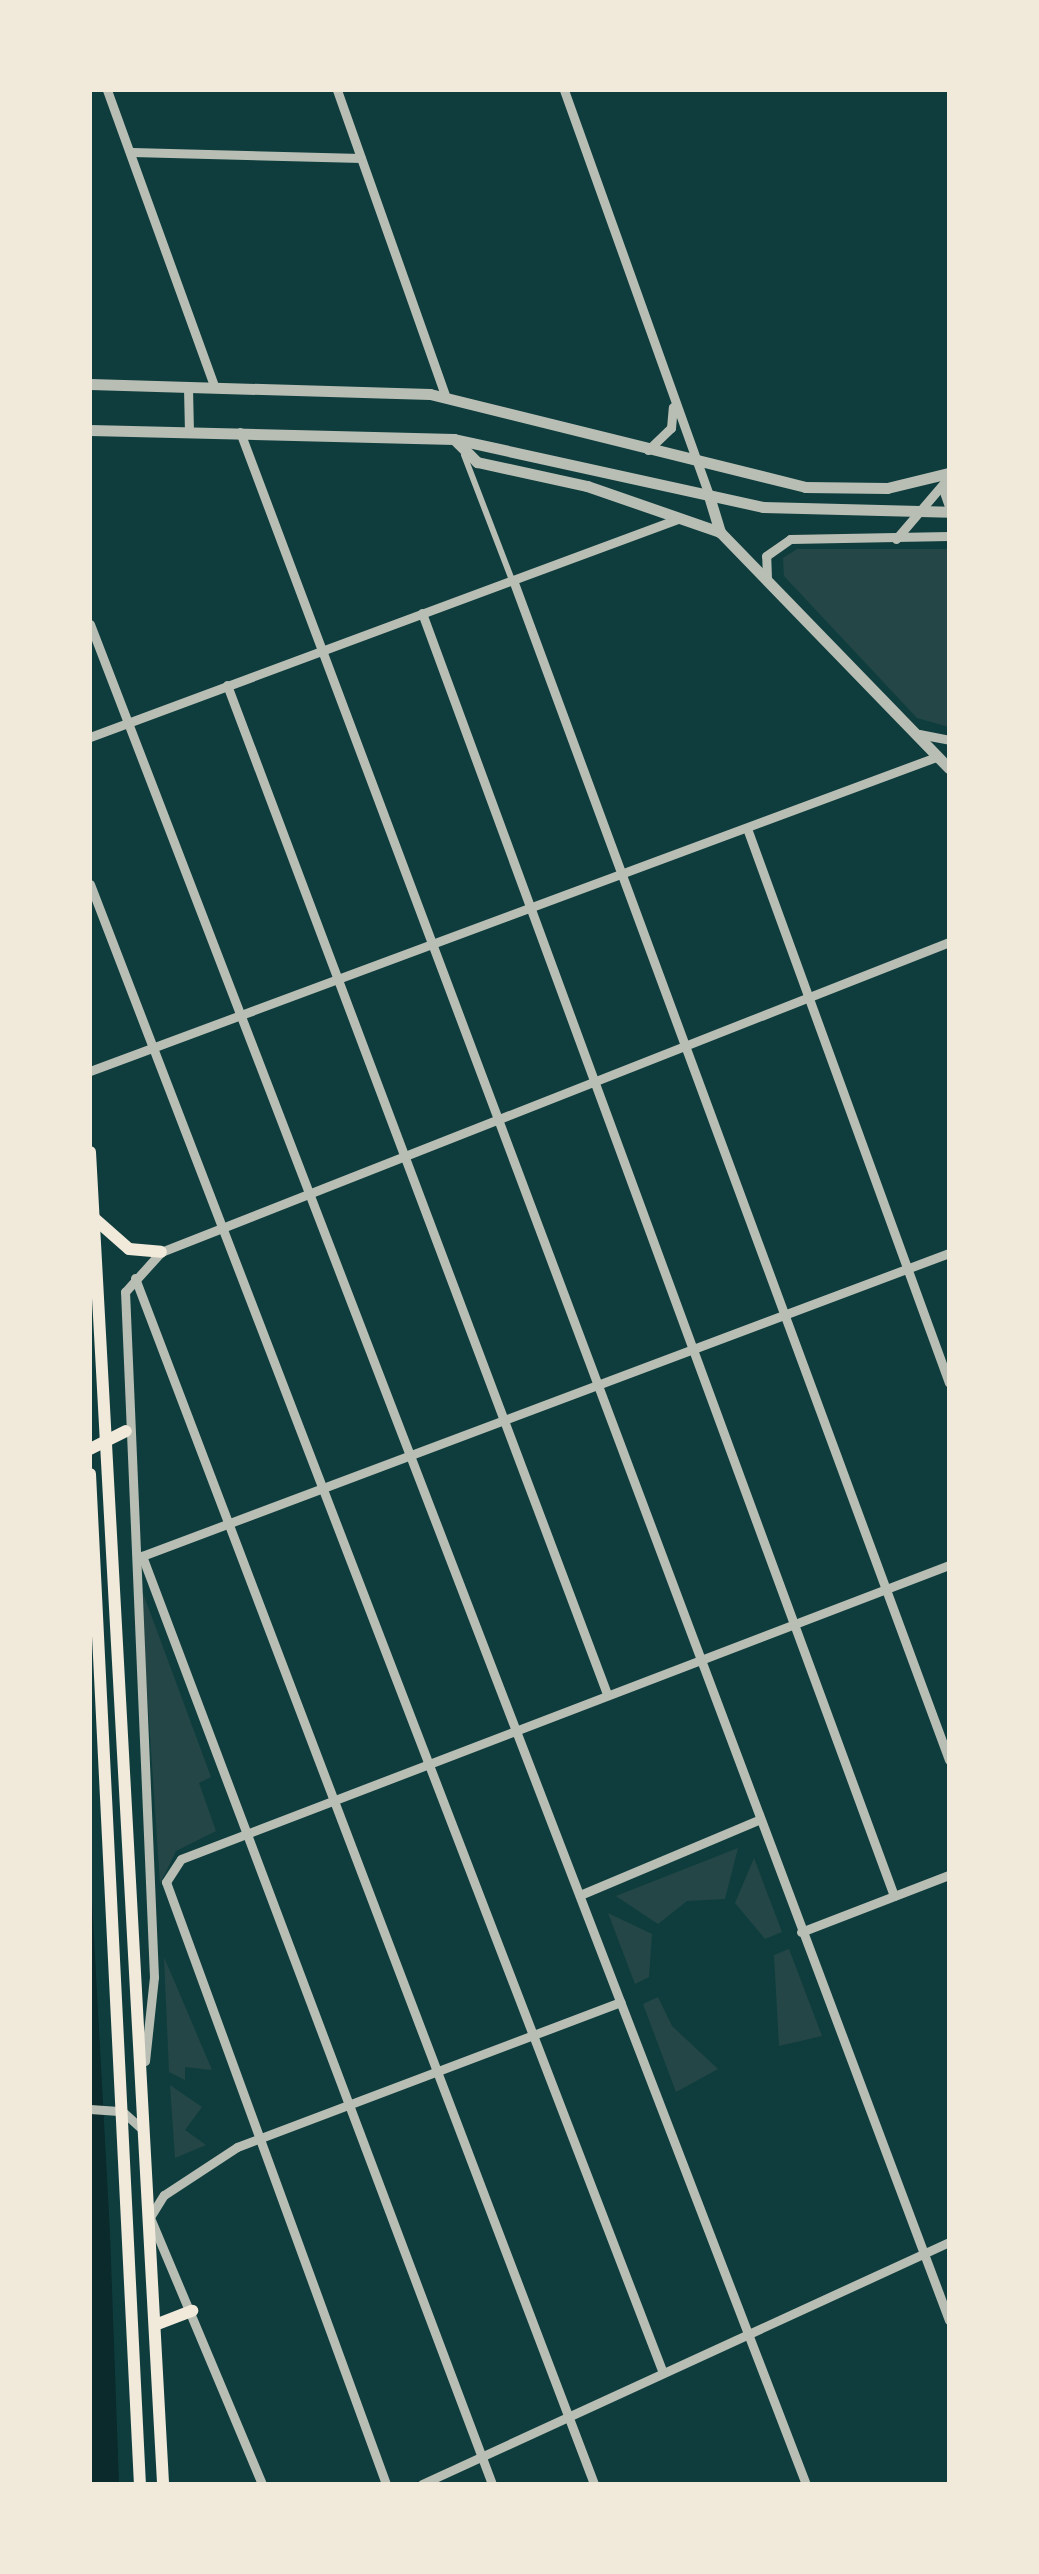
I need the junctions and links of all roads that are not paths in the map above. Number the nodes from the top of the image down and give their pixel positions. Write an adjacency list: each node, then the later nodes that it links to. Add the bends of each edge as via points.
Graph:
1 (107, 90): 4 (street)
2 (337, 90): 5 (street)
3 (564, 90): 10 (street)
4 (132, 152): 5 (street); 8 (street)
5 (361, 158): 9 (street)
6 (90, 384): 7 (street)
7 (188, 388): 8 (street); 12 (street)
8 (215, 388): 9 (street)
9 (446, 398): 15 (street)
10 (673, 404): 15 (street, via 672,428); 17 (street)
11 (90, 430): 12 (street)
12 (189, 431): 13 (street)
13 (240, 431): 14 (street); 33 (street)
14 (454, 439): 16 (street); 21 (street)
15 (645, 452): 17 (street)
16 (464, 455): 25 (street); 30 (street)
17 (700, 467): 19 (street); 21 (street)
18 (949, 475): 19 (street); 20 (street)
19 (831, 489): 23 (street)
20 (943, 489): 22 (street); 24 (street)
21 (709, 496): 23 (street); 26 (street)
22 (949, 509): 24 (street)
23 (832, 514): 24 (street)
24 (924, 514): 28 (street)
25 (682, 518): 26 (street); 30 (street)
26 (720, 532): 29 (street)
27 (949, 536): 28 (street)
28 (896, 539): 29 (street, via 790,539 766,556)
29 (767, 578): 36 (street)
30 (513, 580): 31 (street); 42 (street)
31 (422, 613): 33 (street); 44 (street)
32 (90, 624): 35 (street)
33 (318, 650): 34 (street); 46 (street)
34 (227, 685): 35 (street); 47 (street)
35 (128, 723): 37 (street); 49 (street)
36 (908, 729): 38 (street); 39 (street)
37 (90, 737)
38 (949, 740)
39 (936, 757): 40 (street); 41 (street)
40 (949, 768)
41 (748, 831): 42 (street); 48 (street)
42 (622, 875): 44 (street); 50 (street)
43 (90, 884): 51 (street)
44 (531, 909): 46 (street); 53 (street)
45 (949, 942): 48 (street)
46 (429, 947): 47 (street); 54 (street)
47 (339, 982): 49 (street); 56 (street)
48 (812, 998): 50 (street); 62 (street)
49 (244, 1018): 51 (street); 57 (street)
50 (684, 1046): 53 (street); 64 (street)
51 (158, 1054): 52 (street); 59 (street)
52 (90, 1071)
53 (592, 1081): 54 (street); 65 (street)
54 (495, 1118): 56 (street); 66 (street)
55 (90, 1152): 58 (main road)
56 (404, 1156): 57 (street); 68 (street)
57 (311, 1194): 59 (street); 72 (street)
58 (93, 1218): 60 (main road, via 129,1249); 70 (main road)
59 (224, 1228): 60 (street); 74 (street)
60 (161, 1252): 63 (street)
61 (949, 1253): 62 (street)
62 (906, 1269): 64 (street); 67 (street)
63 (135, 1278): 69 (street, via 121,1305); 75 (street)
64 (784, 1311): 65 (street); 77 (street)
65 (691, 1344): 66 (street); 78 (street)
66 (592, 1380): 68 (street); 79 (street)
67 (949, 1382)
68 (502, 1415): 72 (street); 80 (street)
69 (126, 1431): 70 (main road); 94 (street, via 154,1977)
70 (108, 1441): 71 (main road); 94 (main road)
71 (90, 1448)
72 (412, 1449): 74 (street); 81 (street)
73 (90, 1474): 98 (main road)
74 (319, 1485): 75 (street); 84 (street)
75 (230, 1522): 85 (street); 87 (street, via 142,1556)
76 (949, 1565): 77 (street)
77 (885, 1589): 78 (street); 82 (street)
78 (792, 1624): 79 (street); 90 (street)
79 (698, 1660): 80 (street); 86 (street)
80 (607, 1694): 81 (street)
81 (516, 1728): 84 (street); 89 (street)
82 (946, 1745): 83 (street)
83 (949, 1760)
84 (423, 1765): 85 (street); 93 (street)
85 (332, 1800): 87 (street); 95 (street)
86 (758, 1820): 89 (street); 91 (street)
87 (242, 1834): 96 (street); 100 (street, via 181,1859 166,1882 167,1905)
88 (949, 1875): 90 (street)
89 (580, 1895): 92 (street)
90 (894, 1896): 91 (street)
91 (801, 1932): 103 (street)
92 (622, 2002): 93 (street); 107 (street)
93 (534, 2036): 95 (street); 108 (street)
94 (146, 2062): 99 (main road)
95 (436, 2070): 96 (street); 109 (street)
96 (348, 2103): 100 (street); 110 (street)
97 (95, 2108): 98 (street)
98 (122, 2111): 99 (street); 111 (main road)
99 (146, 2136): 101 (main road)
100 (253, 2140): 101 (street, via 184,2174); 114 (street)
101 (150, 2217): 104 (street); 106 (main road)
102 (949, 2242): 103 (street)
103 (924, 2255): 105 (street); 107 (street)
104 (192, 2312): 106 (main road); 113 (street)
105 (949, 2320)
106 (155, 2325): 112 (main road)
107 (748, 2332): 108 (street); 118 (street)
108 (663, 2373): 109 (street)
109 (570, 2416): 110 (street); 117 (street)
110 (482, 2456): 115 (street); 116 (street)
111 (140, 2484)
112 (163, 2484)
113 (262, 2484)
114 (386, 2484)
115 (422, 2484)
116 (492, 2484)
117 (594, 2484)
118 (806, 2484)

